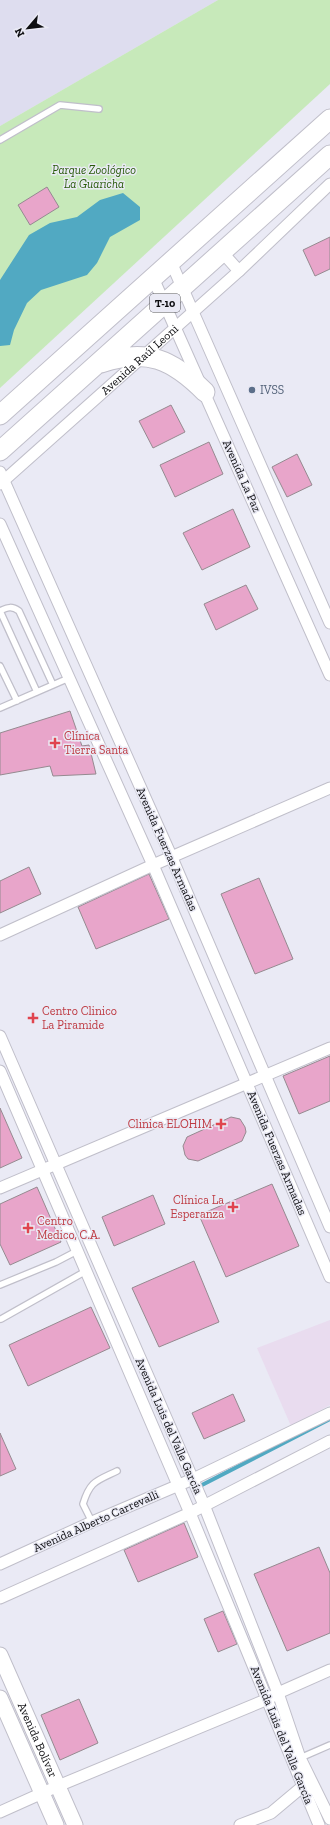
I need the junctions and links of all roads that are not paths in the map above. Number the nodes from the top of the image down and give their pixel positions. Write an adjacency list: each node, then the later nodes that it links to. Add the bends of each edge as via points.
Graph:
1 (99, 109): 3 (lane, via 60,105)
2 (330, 119): 7 (highway, T-10)
3 (0, 140)
4 (330, 155): 6 (highway, Avenida Raúl Leoni / T-10)
5 (330, 184): 8 (street, Avenida Raúl Leoni)
6 (222, 252): 8 (street); 10 (highway, Avenida Raúl Leoni / T-10)
7 (171, 262): 9 (highway, T-10); 10 (street, Avenida La Paz)
8 (239, 271): 12 (street, Avenida Raúl Leoni)
9 (153, 278): 11 (street, Avenida La Paz); 17 (highway, T-10)
10 (182, 288): 11 (highway, Avenida Raúl Leoni / T-10); 12 (street, Avenida La Paz)
11 (165, 303): 13 (street, Avenida La Paz); 15 (highway, Avenida Raúl Leoni / T-10)
12 (193, 311): 13 (street, Avenida Raúl Leoni); 22 (street, Avenida La Paz)
13 (175, 327): 14 (street, Avenida Raúl Leoni); 16 (street, Avenida La Paz)
14 (144, 356): 15 (highway, via 126,357); 16 (highway, via 175,367); 19 (street, Avenida Raúl Leoni)
15 (96, 365): 18 (highway, Avenida Raúl Leoni / T-10)
16 (205, 392): 24 (street, Avenida La Paz)
17 (0, 415)
18 (0, 451)
19 (1, 479): 31 (street, Avenida Fuerzas Armadas)
20 (0, 524): 25 (street, Avenida Fuerzas Armadas)
21 (0, 611): 26 (lane, via 8,607 20,611); 27 (lane)
22 (330, 623)
23 (0, 666): 28 (lane)
24 (330, 675)
25 (69, 678): 26 (lane); 32 (street, Avenida Fuerzas Armadas)
26 (53, 685): 27 (lane)
27 (37, 692): 28 (lane)
28 (17, 700): 29 (lane)
29 (0, 708)
30 (330, 788): 31 (street)
31 (172, 858): 32 (street); 37 (street, Avenida Fuerzas Armadas)
32 (153, 865): 33 (street); 38 (street, Avenida Fuerzas Armadas)
33 (0, 935)
34 (0, 1036): 39 (street, Avenida Luis del Valle García)
35 (330, 1048): 37 (street)
36 (0, 1071): 40 (street, Avenida Luis del Valle García)
37 (265, 1076): 38 (street); 42 (street, Avenida Fuerzas Armadas)
38 (248, 1083): 39 (street); 45 (street, Avenida Fuerzas Armadas)
39 (55, 1165): 40 (street); 51 (street, Avenida Luis del Valle García)
40 (42, 1170): 41 (street); 43 (street, Avenida Luis del Valle García)
41 (0, 1188)
42 (330, 1227)
43 (77, 1251): 44 (street, Avenida Luis del Valle García); 46 (lane)
44 (86, 1271): 47 (lane); 52 (street, Avenida Luis del Valle García)
45 (330, 1278)
46 (0, 1285)
47 (1, 1319)
48 (330, 1413): 51 (street, Avenida Alberto Carrevalli)
49 (330, 1441): 53 (street)
50 (117, 1471): 55 (lane, via 95,1481 87,1492 83,1504)
51 (193, 1479): 52 (street, Avenida Alberto Carrevalli); 53 (street, Avenida Luis del Valle García)
52 (178, 1485): 54 (street, Avenida Luis del Valle García); 55 (street, Avenida Alberto Carrevalli)
53 (204, 1505): 54 (street); 60 (street, Avenida Luis del Valle García)
54 (190, 1513): 57 (street); 62 (street, Avenida Luis del Valle García)
55 (92, 1522): 56 (street, Avenida Alberto Carrevalli)
56 (0, 1564)
57 (0, 1598)
58 (0, 1655): 65 (street, Avenida Bolívar)
59 (330, 1670): 60 (street)
60 (278, 1693): 62 (street); 64 (street, Avenida Luis del Valle García)
61 (0, 1698): 67 (street, Avenida Bolívar)
62 (268, 1699): 65 (street); 66 (street, Avenida Luis del Valle García)
63 (330, 1745): 64 (lane)
64 (300, 1758): 69 (street, Avenida Luis del Valle García)
65 (58, 1786): 67 (street); 71 (street, Avenida Bolívar)
66 (302, 1787): 72 (street, via 271,1813); 73 (street, Avenida Luis del Valle García)
67 (42, 1793): 68 (street); 70 (street, Avenida Bolívar)
68 (0, 1812)
69 (330, 1819)
70 (56, 1825)
71 (75, 1825)
72 (240, 1825)
73 (319, 1825)

